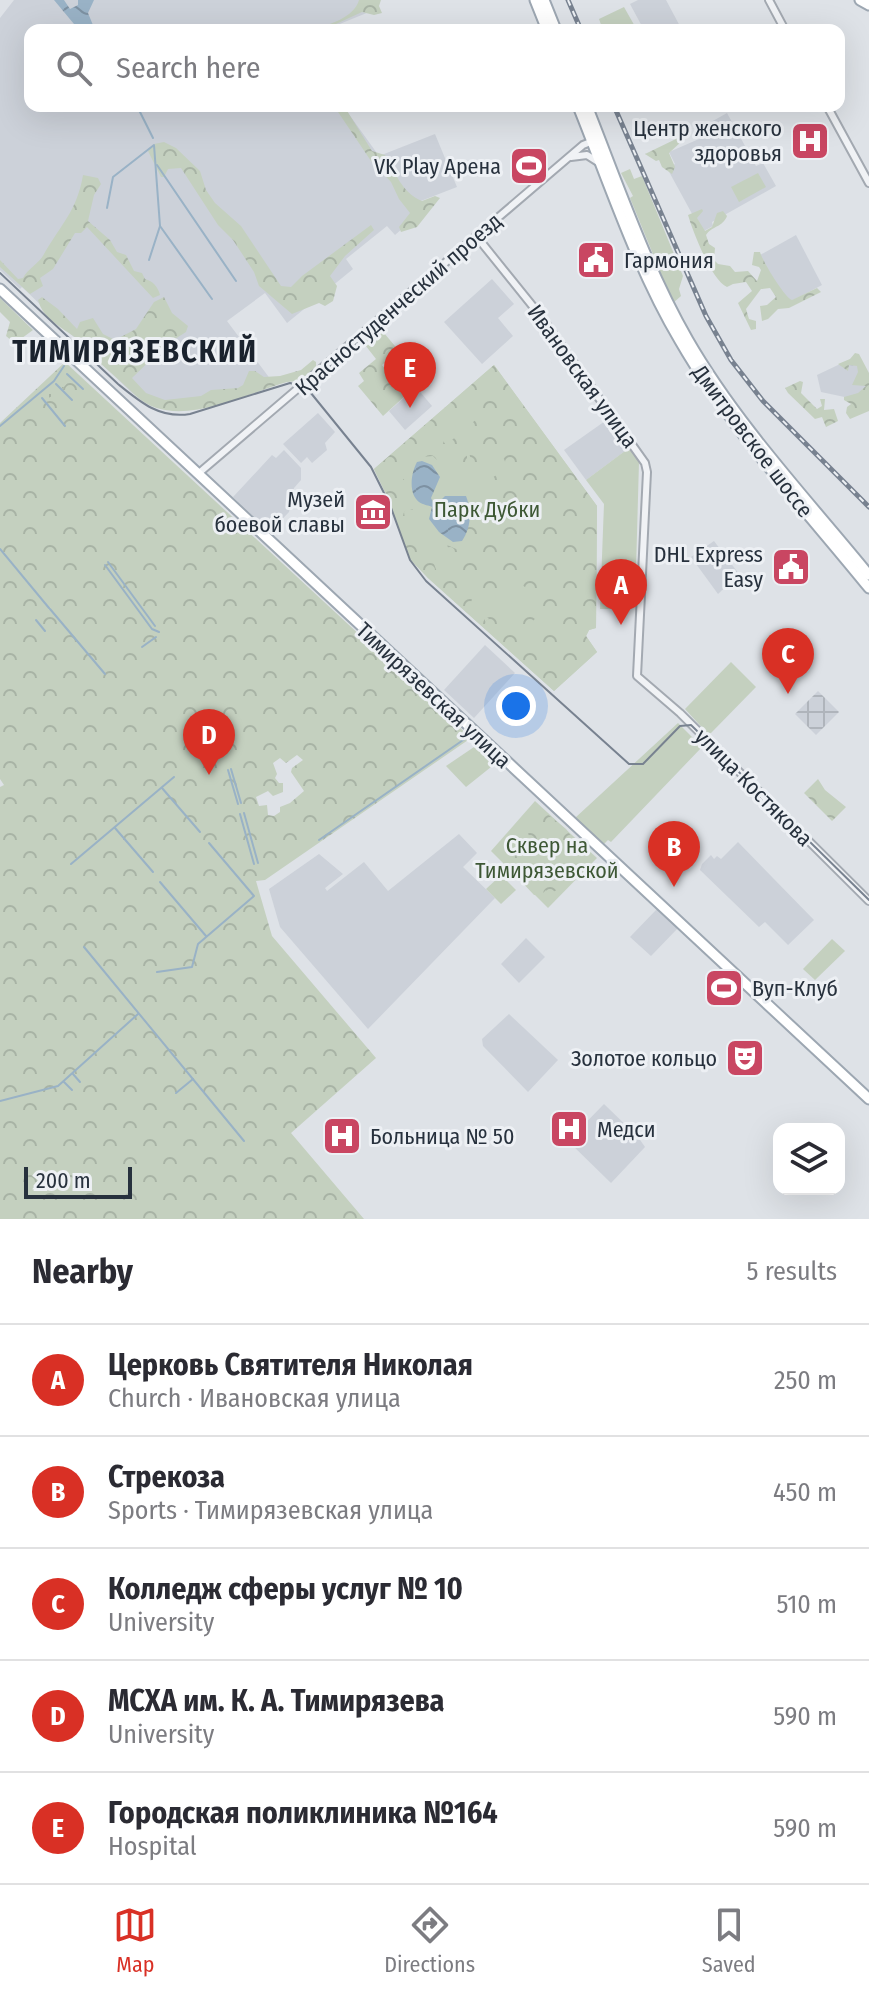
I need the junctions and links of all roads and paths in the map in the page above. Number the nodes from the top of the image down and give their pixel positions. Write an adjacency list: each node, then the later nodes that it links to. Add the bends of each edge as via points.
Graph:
1 (535, 0): 6 (main road)
2 (544, 0): 7 (main road)
3 (769, 0): 8 (street)
4 (860, 0): 5 (main road)
5 (869, 2)
6 (545, 24)
7 (554, 24)
8 (782, 24)
9 (581, 112): 12 (main road, Дмитровское шоссе)
10 (589, 112): 12 (main road, Дмитровское шоссе)
11 (830, 112): 15 (street)
12 (596, 140): 13 (street, Красностуденческий проезд); 14 (main road, Дмитровское шоссе); 19 (main road, Дмитровское шоссе, via 660,286 702,364)
13 (568, 158): 14 (street, via 587,155); 16 (street, Красностуденческий проезд)
14 (602, 165): 20 (main road, Дмитровское шоссе, via 656,295 694,365 729,417)
15 (869, 183)
16 (477, 237): 18 (street, Красностуденческий проезд); 21 (street, Ивановская улица, via 645,463)
17 (0, 289): 18 (main road, Тимирязевская улица)
18 (199, 473): 23 (main road, Тимирязевская улица)
19 (869, 575)
20 (869, 588)
21 (637, 676): 22 (street, улица Костякова)
22 (869, 901)
23 (869, 1099)

